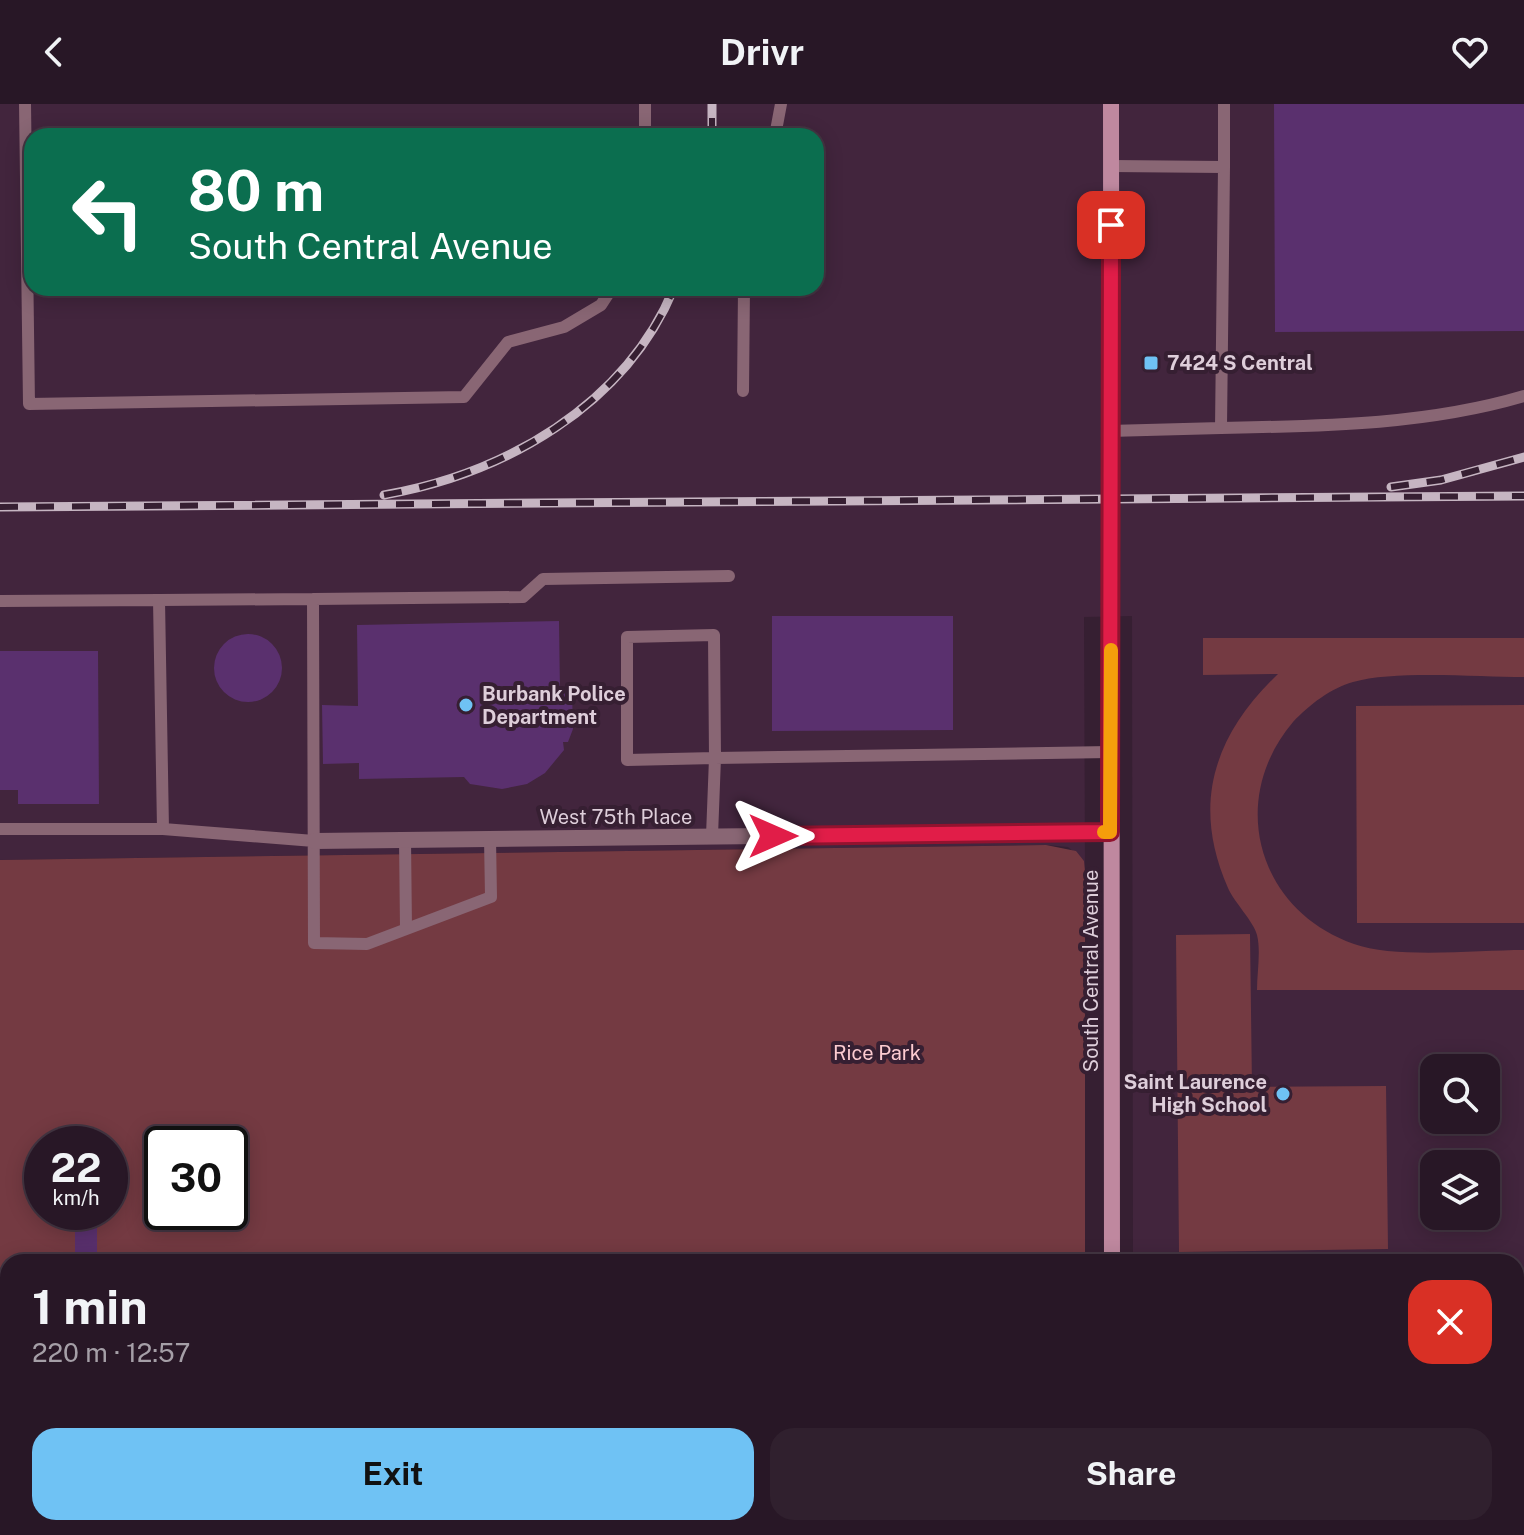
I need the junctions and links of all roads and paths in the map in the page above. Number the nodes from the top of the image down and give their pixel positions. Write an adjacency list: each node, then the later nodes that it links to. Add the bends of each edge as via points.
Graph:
1 (25, 104): 6 (lane)
2 (645, 104): 7 (lane)
3 (781, 104): 8 (lane)
4 (1111, 104): 9 (street, South Central Avenue)
5 (1224, 104): 10 (lane)
6 (25, 128)
7 (645, 128)
8 (776, 128)
9 (1111, 166): 10 (lane); 17 (street, South Central Avenue)
10 (1224, 167): 16 (lane)
11 (28, 296): 12 (lane, via 29,404 464,397 508,342 564,327)
12 (607, 296)
13 (744, 296): 14 (lane)
14 (743, 391)
15 (1524, 396): 16 (lane, via 1481,408 1343,426)
16 (1221, 428): 17 (lane)
17 (1109, 431): 22 (street, South Central Avenue)
18 (729, 576): 19 (lane, via 543,579 523,597)
19 (313, 599): 20 (lane); 30 (lane)
20 (159, 600): 21 (lane); 25 (lane)
21 (0, 601)
22 (1110, 752): 23 (lane); 26 (street, South Central Avenue)
23 (715, 758): 23 (lane, via 627,760 627,637 714,635); 27 (lane)
24 (0, 829): 25 (lane)
25 (163, 829): 30 (lane)
26 (1110, 832): 27 (street, West 75th Place); 32 (street, South Central Avenue)
27 (712, 836): 28 (street, West 75th Place)
28 (490, 838): 29 (street, West 75th Place); 31 (lane, via 491,897)
29 (405, 839): 30 (street, West 75th Place); 31 (lane)
30 (314, 841): 31 (lane, via 314,943 367,944)
31 (406, 929)
32 (1112, 1254)

